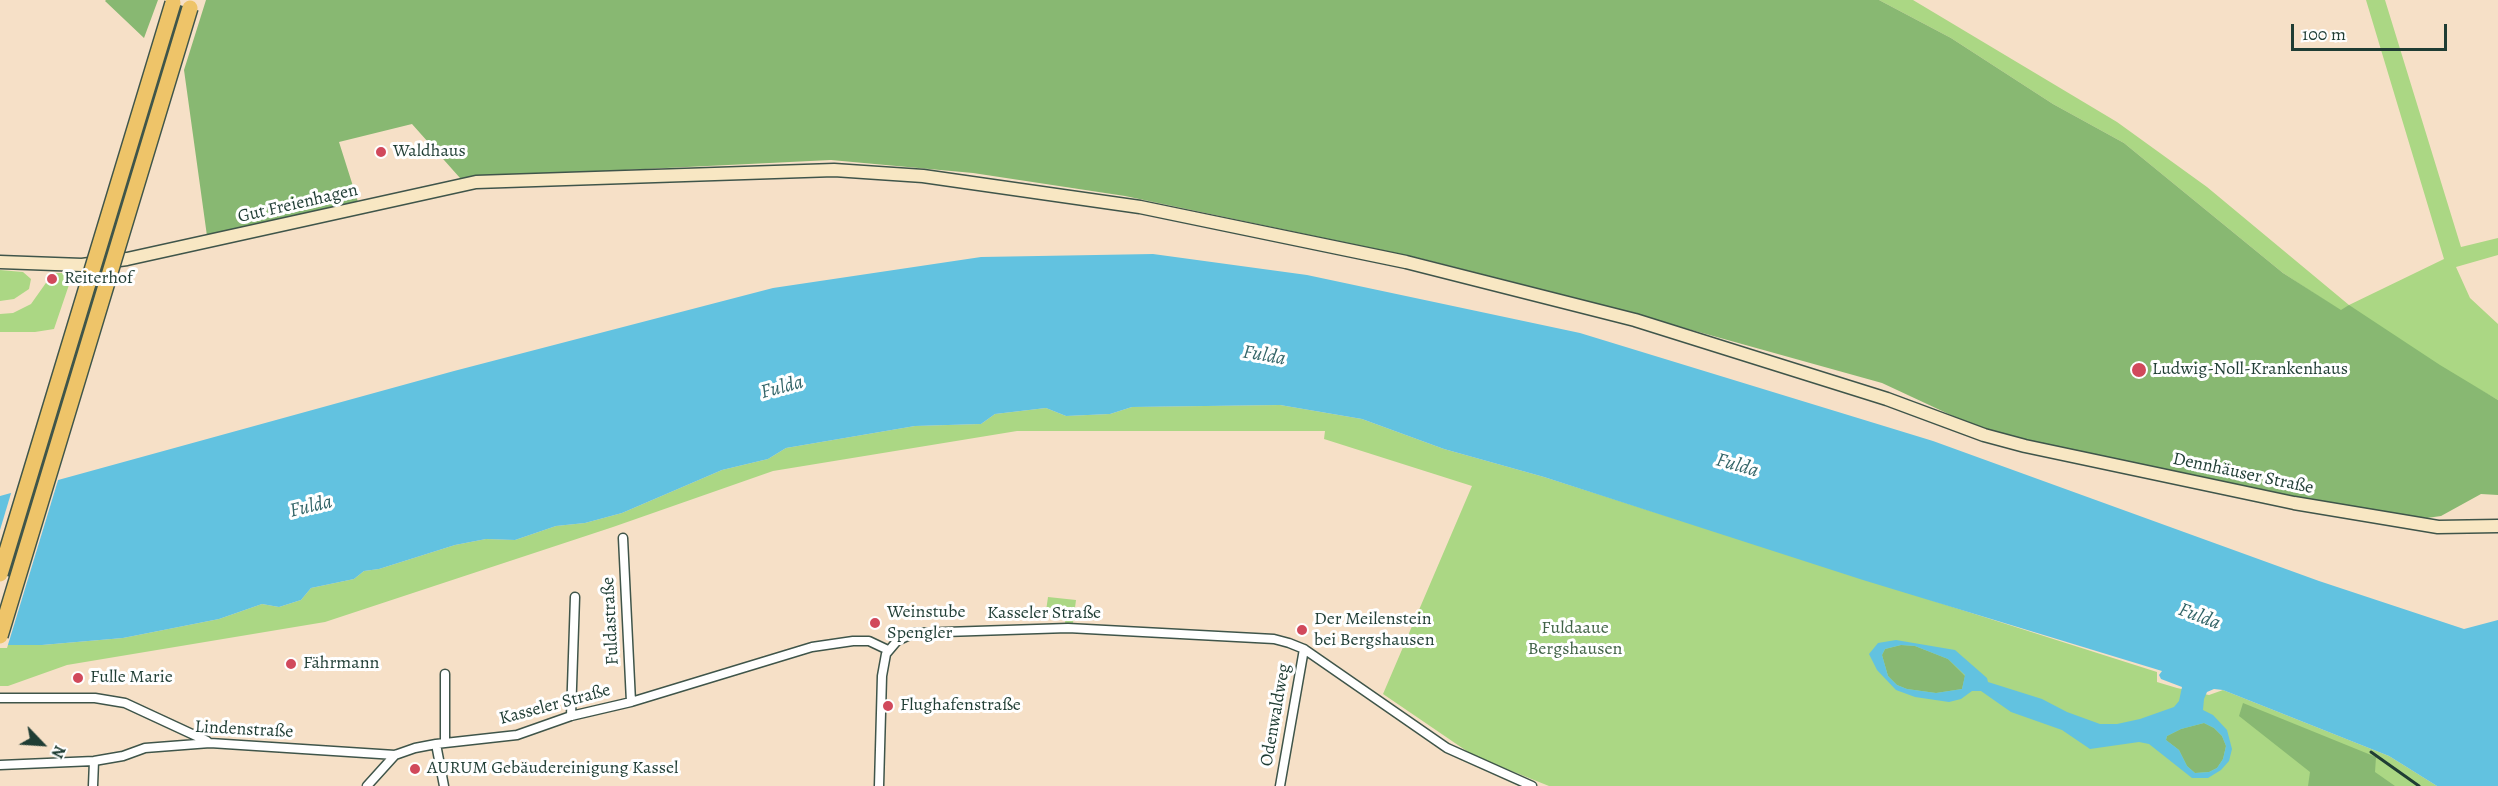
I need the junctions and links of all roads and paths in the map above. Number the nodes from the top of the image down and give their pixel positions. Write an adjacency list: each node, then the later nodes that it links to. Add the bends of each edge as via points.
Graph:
1 (173, 3): 7 (highway, bridge)
2 (190, 8): 9 (highway, bridge)
3 (0, 262): 4 (street, Gut Freienhagen, via 82,265 127,259 476,182 834,170 923,176 1140,207 1406,262 1635,320 1887,399)
4 (1984, 435): 5 (street, Dennhäuser Straße, via 2295,504 2438,527)
5 (2498, 526)
6 (623, 538): 14 (street, Fuldastraße)
7 (0, 574)
8 (575, 597): 15 (street)
9 (0, 636)
10 (1304, 649): 11 (street, Kasseler Straße, via 1274,639 1068,628 914,633); 25 (street, Odenwaldweg); 26 (street, Kasseler Straße, via 1447,748)
11 (888, 650): 14 (street, Kasseler Straße, via 869,641 820,645); 24 (street, via 882,676)
12 (445, 674): 17 (street)
13 (0, 698): 16 (street, via 86,697 125,703)
14 (631, 702): 15 (street, Kasseler Straße)
15 (571, 716): 17 (street, Kasseler Straße, via 517,735)
16 (210, 743): 18 (street, Lindenstraße); 19 (street, Lindenstraße, via 146,747)
17 (440, 744): 18 (street, Kasseler Straße); 23 (street)
18 (395, 755): 22 (street)
19 (94, 761): 20 (street, Lindenstraße); 21 (street)
20 (0, 765)
21 (93, 786)
22 (367, 786)
23 (444, 786)
24 (879, 786)
25 (1280, 786)
26 (1532, 786)

